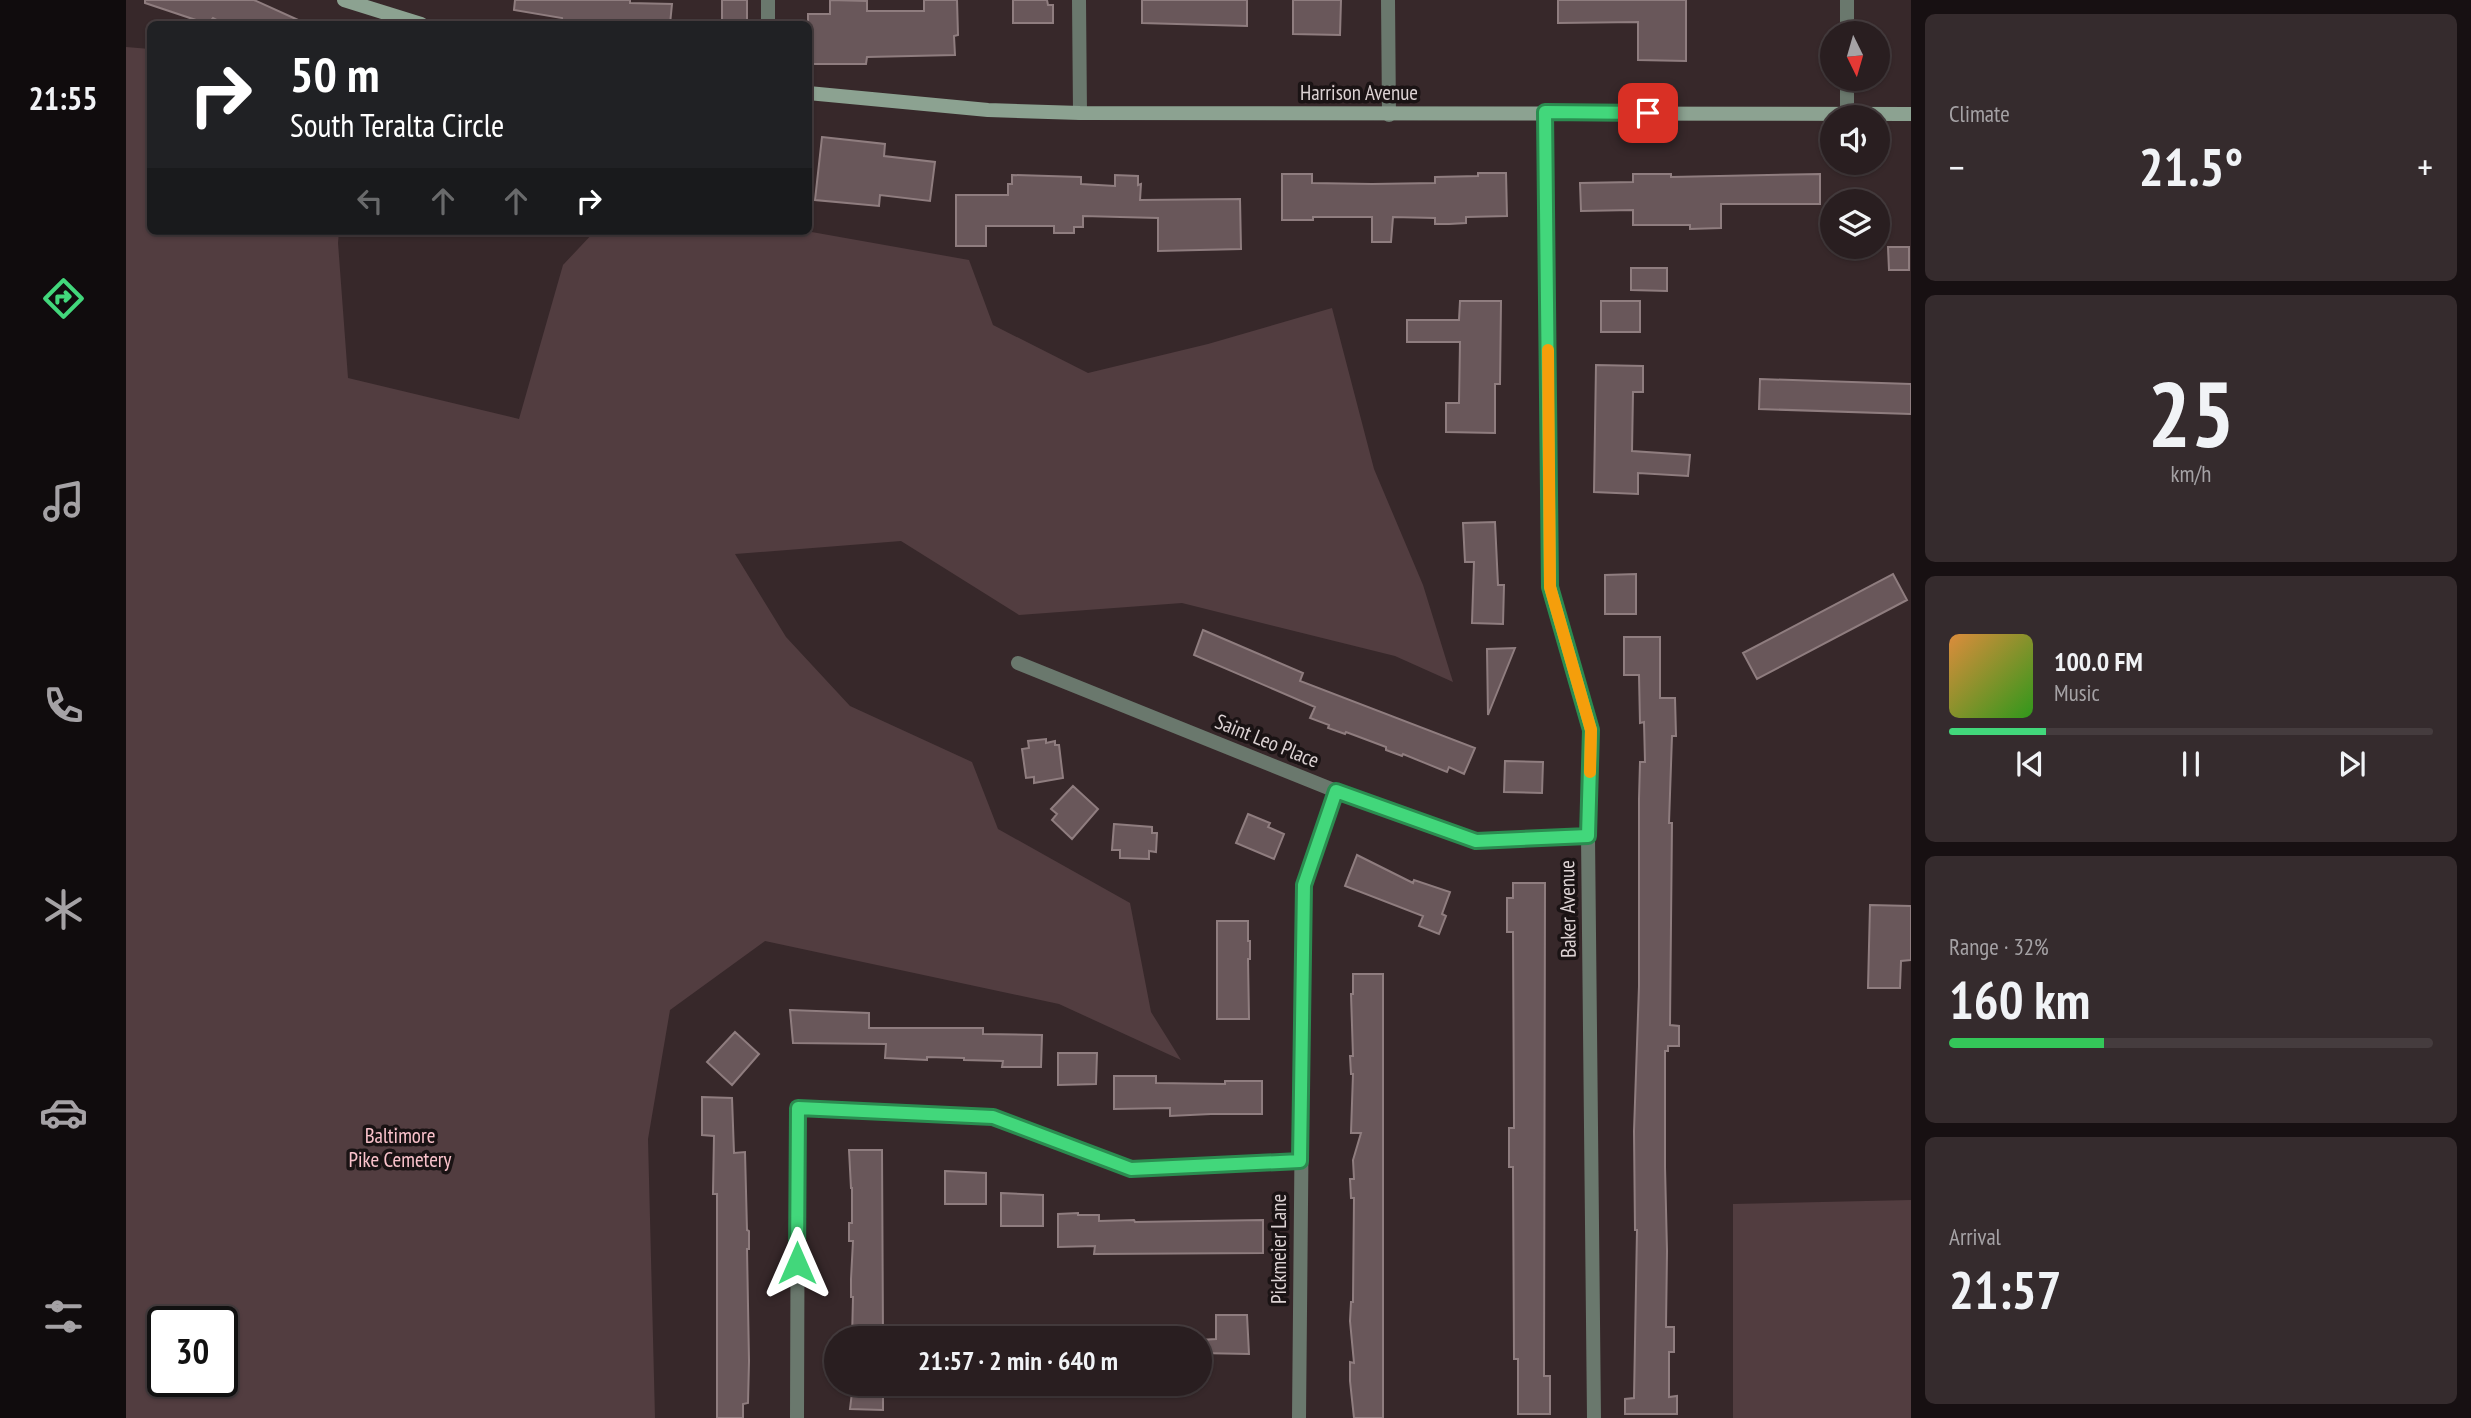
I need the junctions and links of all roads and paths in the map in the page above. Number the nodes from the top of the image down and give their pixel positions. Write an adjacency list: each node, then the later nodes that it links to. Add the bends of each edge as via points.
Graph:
1 (344, 0): 6 (main road)
2 (768, 0): 7 (street)
3 (1079, 0): 11 (street)
4 (1388, 0): 15 (street)
5 (1847, 0): 8 (street)
6 (411, 21)
7 (768, 21)
8 (1847, 21)
9 (812, 93): 11 (main road, Harrison Avenue, via 988,110)
10 (1545, 112): 12 (main road, Harrison Avenue); 15 (main road, Harrison Avenue); 18 (street, Baker Avenue, via 1550,587 1591,730)
11 (1080, 113): 15 (main road, Harrison Avenue)
12 (1820, 113)
13 (1890, 114): 14 (main road, Harrison Avenue)
14 (1911, 114)
15 (1389, 115)
16 (1018, 663): 17 (street, Saint Leo Place)
17 (1336, 791): 18 (street, Saint Leo Place, via 1476,841); 19 (street, Pickmeier Lane, via 1304,885)
18 (1588, 836): 22 (street, Baker Avenue)
19 (1300, 1161): 20 (street, via 1131,1169 993,1117 798,1108); 21 (street, Pickmeier Lane)
20 (797, 1418)
21 (1299, 1418)
22 (1594, 1418)

